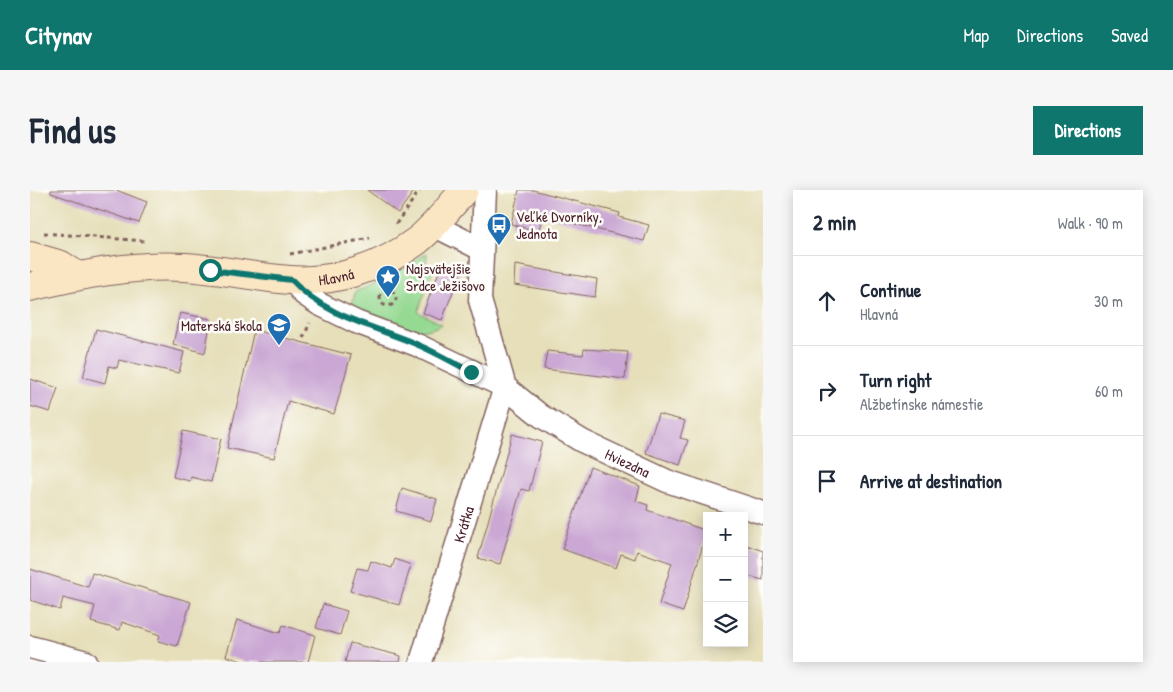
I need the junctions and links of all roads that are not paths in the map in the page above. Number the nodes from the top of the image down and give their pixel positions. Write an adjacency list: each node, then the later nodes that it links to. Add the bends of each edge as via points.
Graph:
1 (464, 190): 3 (main road, Hlavná)
2 (485, 190): 5 (street)
3 (433, 225): 5 (street); 6 (main road, Hlavná, via 418,240 361,271 333,279)
4 (35, 244): 7 (main road)
5 (481, 249): 9 (street, via 480,300)
6 (289, 267): 7 (main road, Hlavná, via 156,266); 9 (street, Hviezdna, via 304,294 319,304)
7 (78, 276): 8 (main road, Hlavná)
8 (30, 287)
9 (505, 387): 10 (street, Hviezdna, via 541,416 582,441 667,481); 13 (street, Krátka)
10 (763, 513)
11 (30, 646): 12 (street)
12 (86, 662)
13 (421, 662)

